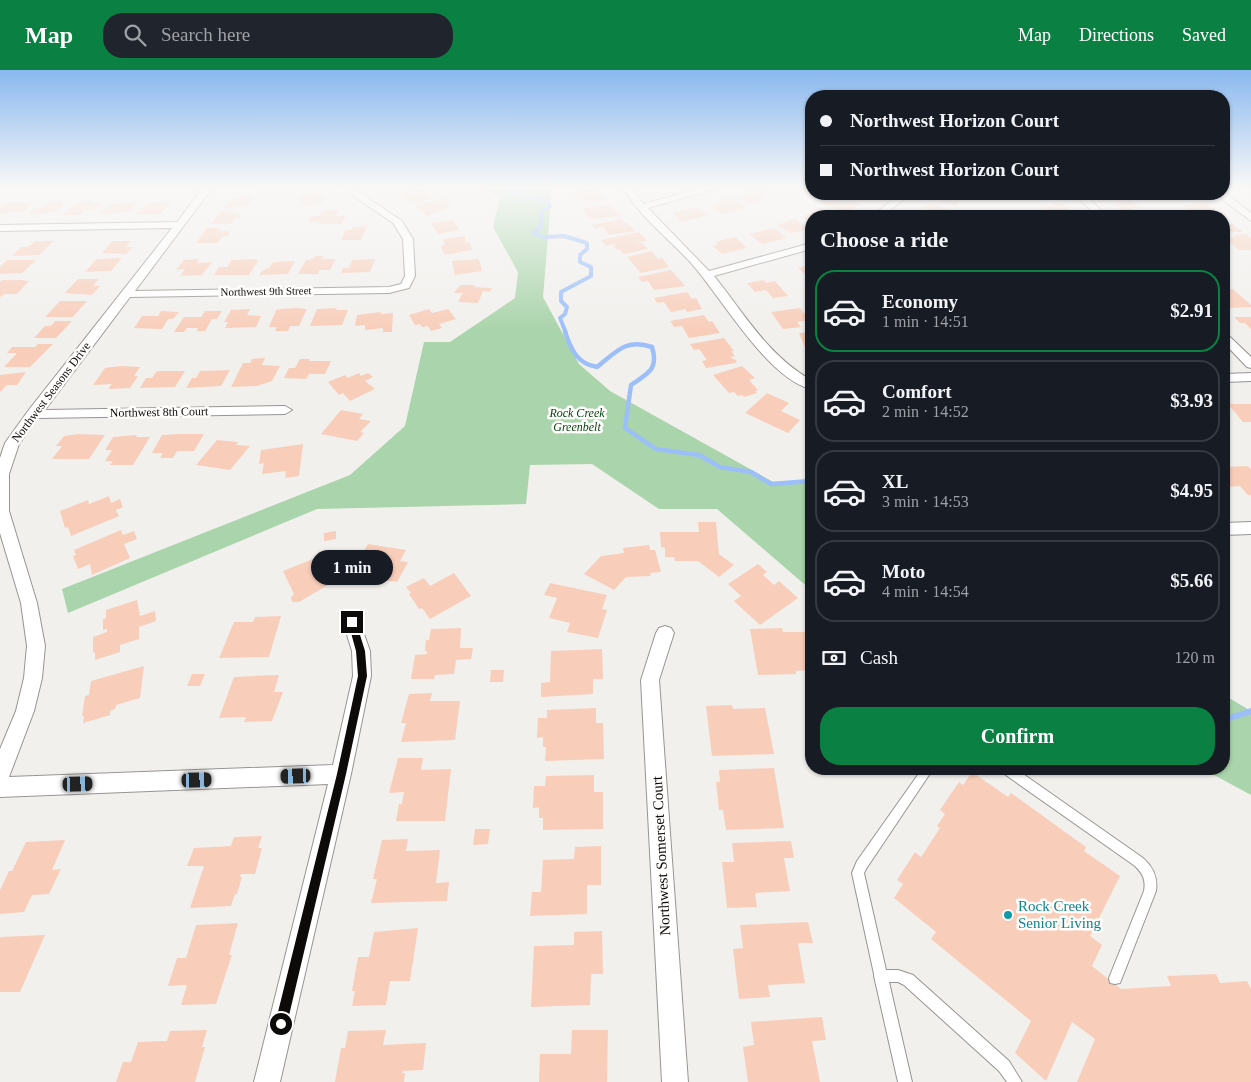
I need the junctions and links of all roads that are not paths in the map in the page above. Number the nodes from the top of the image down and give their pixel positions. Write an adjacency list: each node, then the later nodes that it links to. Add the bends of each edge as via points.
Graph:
1 (172, 235): 6 (street, Northwest Seasons Drive)
2 (406, 235): 6 (street, Northwest 9th Street, via 410,276 405,286 389,290)
3 (669, 235): 5 (street)
4 (805, 248): 5 (street)
5 (707, 275): 11 (street, via 775,362)
6 (126, 294): 13 (street, Northwest Seasons Drive)
7 (1230, 343): 8 (street)
8 (1251, 364)
9 (1251, 377): 10 (street)
10 (1230, 378)
11 (805, 382)
12 (285, 410): 13 (street, Northwest 8th Court)
13 (33, 414): 14 (street, Northwest Seasons Drive, via 12,442 2,474)
14 (0, 511): 19 (street, Northwest Seasons Drive, via 29,602 36,646 25,711)
15 (1251, 528): 16 (street)
16 (1230, 529)
17 (352, 622): 20 (street, via 361,651 362,676)
18 (666, 633): 27 (street, Northwest Somerset Court, via 650,680)
19 (0, 774)
20 (342, 774): 23 (street); 26 (street)
21 (924, 775): 24 (lane, via 858,873)
22 (1016, 775): 25 (lane, via 1140,862 1150,876 1150,890)
23 (0, 787)
24 (880, 976): 28 (lane); 29 (lane, via 898,976 908,980 1004,1066)
25 (1115, 978)
26 (267, 1082)
27 (675, 1082)
28 (904, 1082)
29 (1015, 1082)

